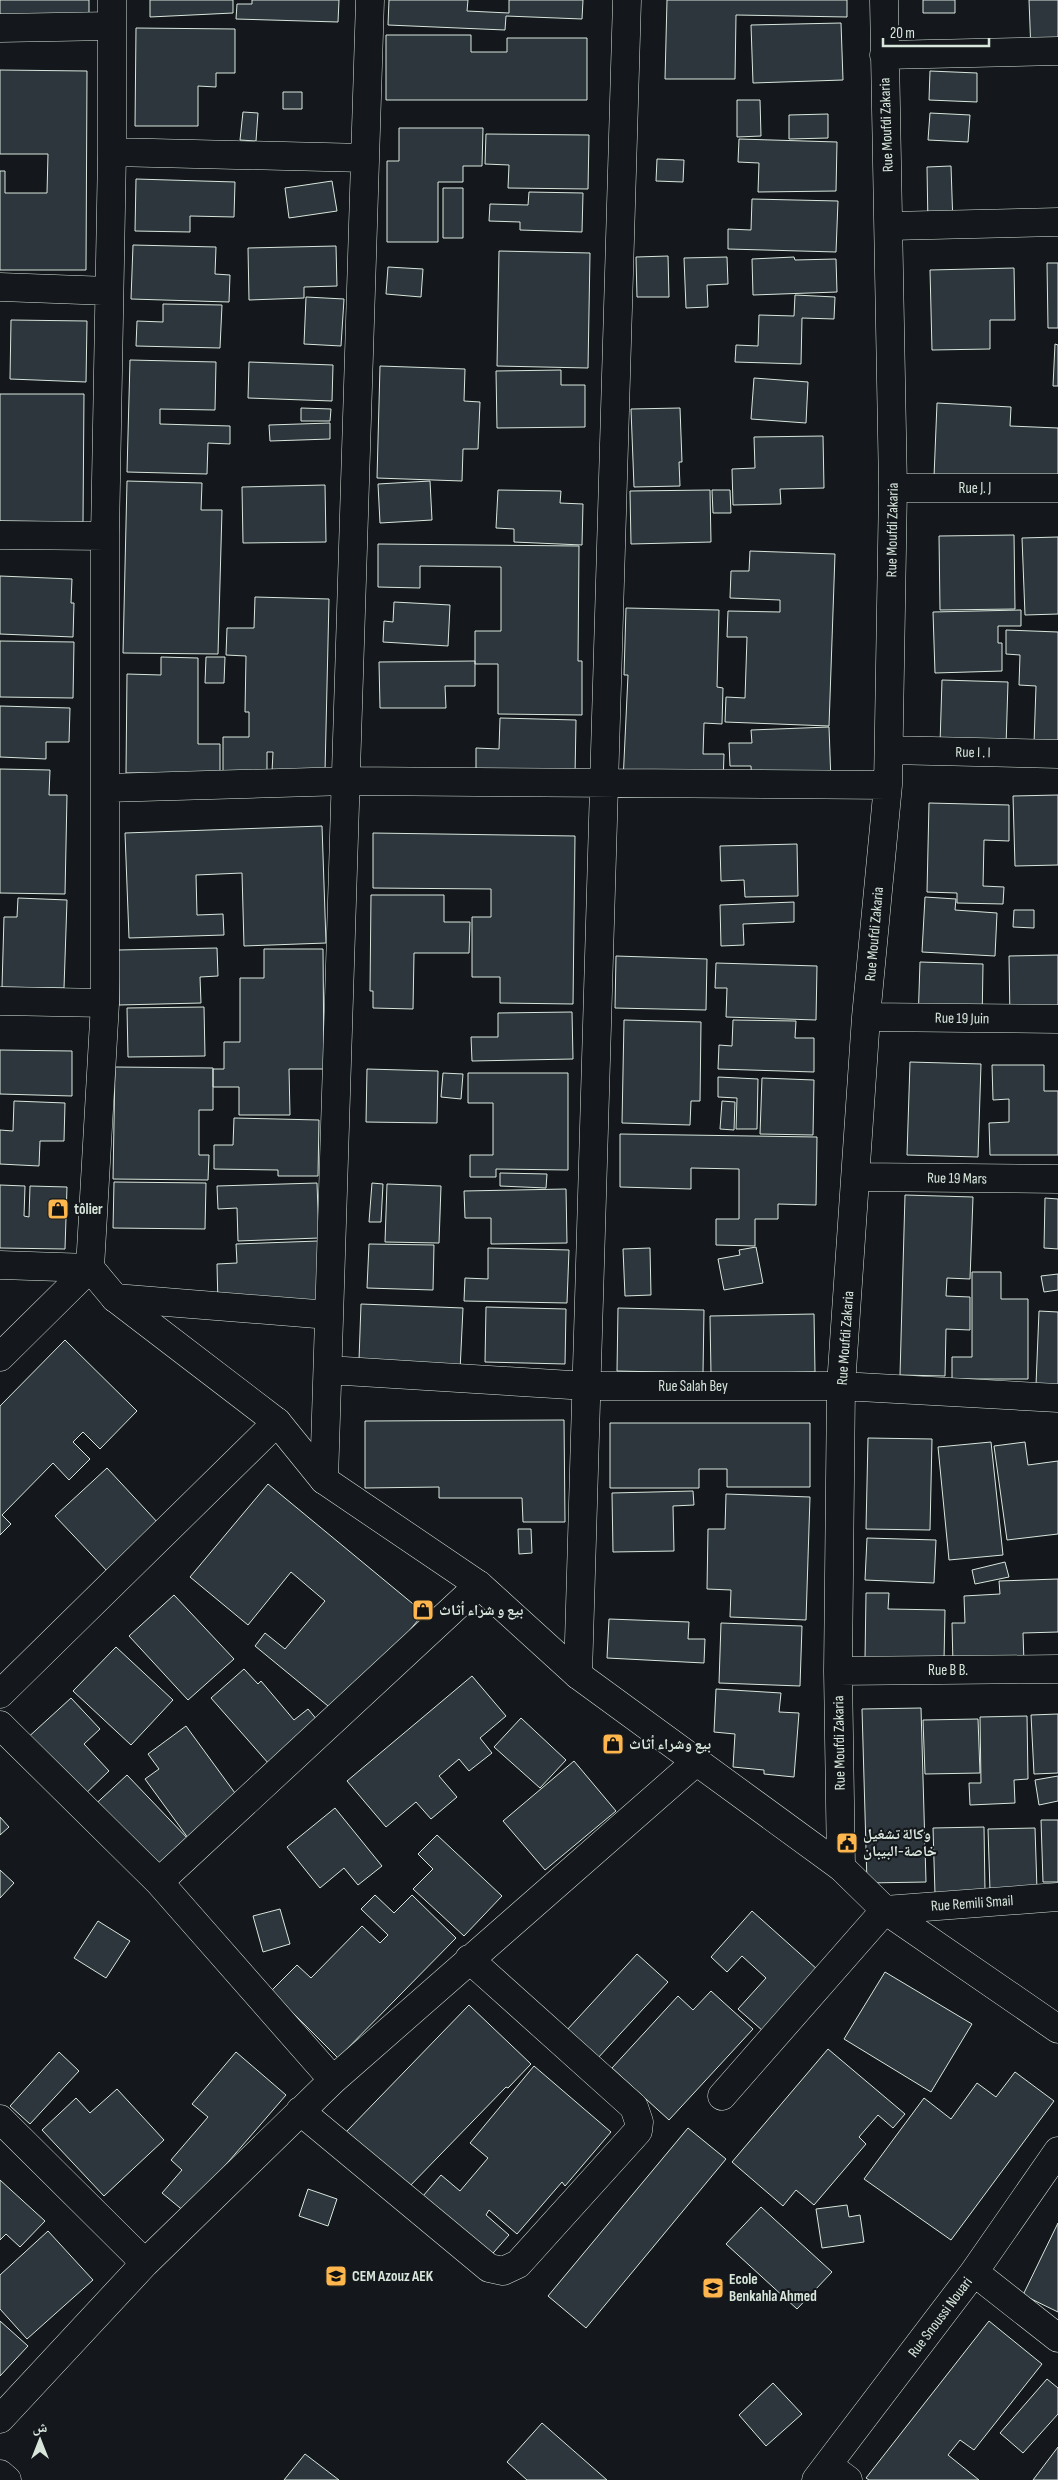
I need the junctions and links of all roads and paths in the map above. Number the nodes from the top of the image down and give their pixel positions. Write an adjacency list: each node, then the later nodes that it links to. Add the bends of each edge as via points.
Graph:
1 (370, 0): 9 (street)
2 (627, 0): 21 (street)
3 (884, 0): 7 (street, Rue Moufdi Zakaria)
4 (112, 13): 5 (street); 8 (street)
5 (0, 28)
6 (1058, 51): 7 (street)
7 (884, 55): 11 (street, Rue Moufdi Zakaria)
8 (112, 152): 9 (street); 13 (street)
9 (365, 158): 20 (street)
10 (1058, 222): 11 (street)
11 (890, 226): 14 (street, Rue Moufdi Zakaria)
12 (0, 287): 13 (street)
13 (109, 291): 17 (street)
14 (893, 488): 15 (street, Rue J. J); 18 (street, Rue Moufdi Zakaria)
15 (1058, 488)
16 (0, 535): 17 (street)
17 (105, 536): 23 (street)
18 (888, 750): 19 (street, Rue I . I); 22 (street, Rue Moufdi Zakaria)
19 (1058, 754)
20 (346, 781): 21 (street); 23 (street); 33 (street)
21 (604, 782): 22 (street); 36 (street)
22 (888, 785): 26 (street, Rue Moufdi Zakaria)
23 (106, 788): 25 (street)
24 (0, 1001): 25 (street)
25 (105, 1003): 31 (street)
26 (866, 1017): 27 (street, Rue 19 Juin); 28 (street, Rue Moufdi Zakaria)
27 (1058, 1019)
28 (857, 1177): 29 (street, Rue 19 Mars); 37 (street, Rue Moufdi Zakaria)
29 (1058, 1179)
30 (0, 1265): 31 (street)
31 (90, 1268): 32 (street); 34 (street)
32 (115, 1298): 33 (street); 39 (street)
33 (329, 1315): 35 (street)
34 (0, 1357)
35 (328, 1370): 36 (street, Rue Salah Bey); 40 (street)
36 (587, 1386): 37 (street, Rue Salah Bey); 44 (street)
37 (841, 1386): 38 (street, Rue Salah Bey); 43 (street, Rue Moufdi Zakaria)
38 (1058, 1398)
39 (277, 1422): 40 (street); 45 (street)
40 (324, 1480): 41 (street)
41 (479, 1585): 44 (street); 49 (street)
42 (1058, 1669): 43 (street, Rue B B.)
43 (838, 1671): 48 (street, Rue Moufdi Zakaria)
44 (578, 1675): 47 (street)
45 (0, 1694)
46 (0, 1725): 49 (street)
47 (697, 1761): 48 (street); 52 (street)
48 (841, 1868): 51 (street)
49 (159, 1882): 54 (street)
50 (1058, 1896): 51 (street, Rue Remili Smail)
51 (885, 1910): 53 (street); 55 (street)
52 (469, 1959): 54 (street); 56 (street, via 634,2107 639,2122 638,2131 518,2264 503,2272 489,2268)
53 (1058, 2029)
54 (333, 2080): 56 (street)
55 (722, 2096)
56 (300, 2111): 59 (street)
57 (0, 2119): 59 (street)
58 (1058, 2151): 60 (street, Rue Snoussi Nouari)
59 (145, 2263): 62 (street)
60 (974, 2272): 61 (street); 64 (street, Rue Snoussi Nouari)
61 (1058, 2338)
62 (0, 2419)
63 (0, 2474): 65 (street)
64 (831, 2475)
65 (7, 2480)

